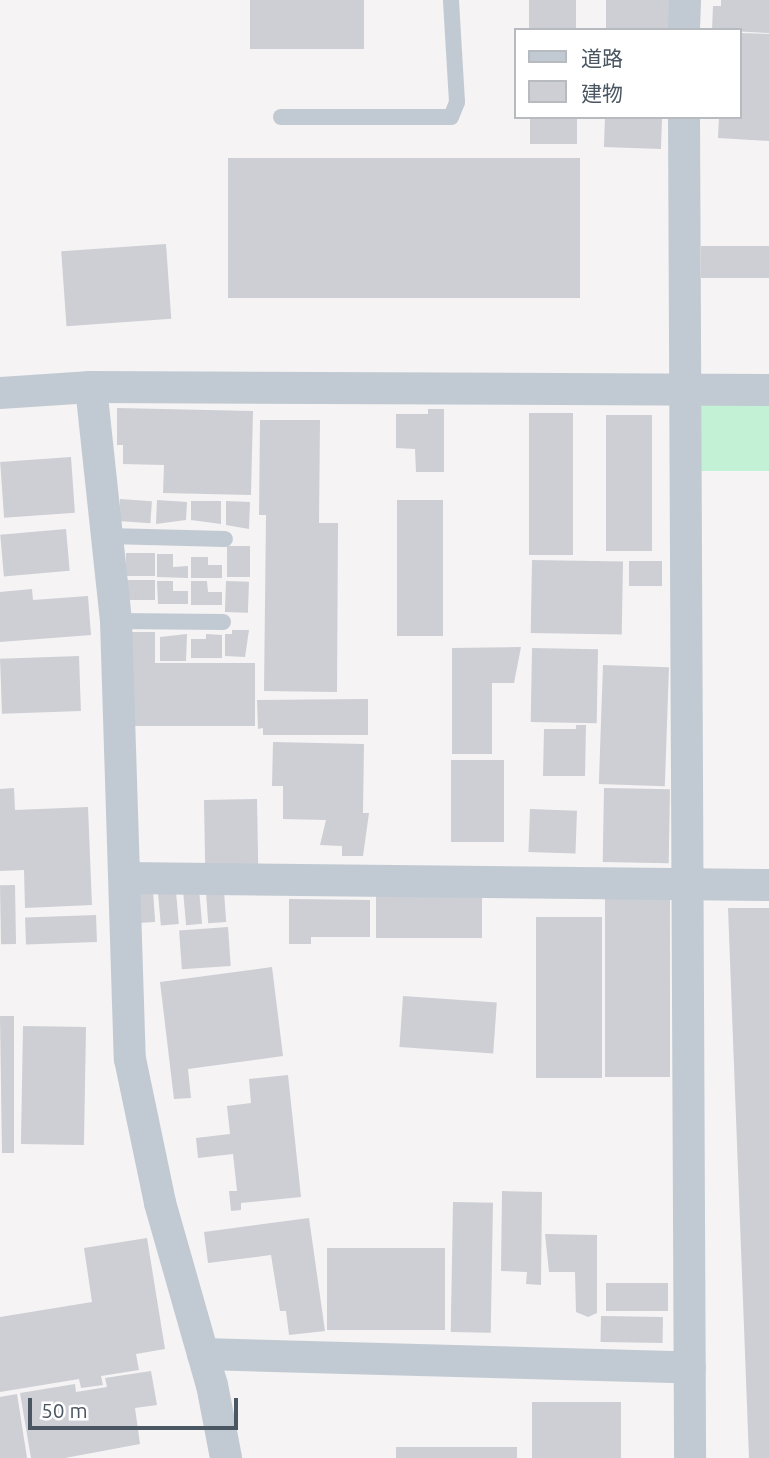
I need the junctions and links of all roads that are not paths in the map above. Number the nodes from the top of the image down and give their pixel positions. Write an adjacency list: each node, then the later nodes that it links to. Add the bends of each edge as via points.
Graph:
1 (451, 0): 4 (lane, via 457,102 451,117)
2 (685, 0): 3 (street)
3 (684, 28)
4 (281, 117)
5 (684, 119): 8 (street)
6 (91, 387): 8 (street); 9 (street); 10 (street)
7 (769, 390): 8 (street)
8 (683, 391): 16 (street)
9 (0, 393)
10 (108, 536): 11 (lane); 12 (street)
11 (225, 539)
12 (116, 621): 13 (lane); 14 (street)
13 (223, 622)
14 (126, 878): 16 (street); 17 (street, via 130,1059 160,1203)
15 (769, 885): 16 (street)
16 (686, 886): 18 (street)
17 (203, 1354): 18 (street); 19 (street)
18 (690, 1368): 20 (street)
19 (226, 1458)
20 (690, 1458)

